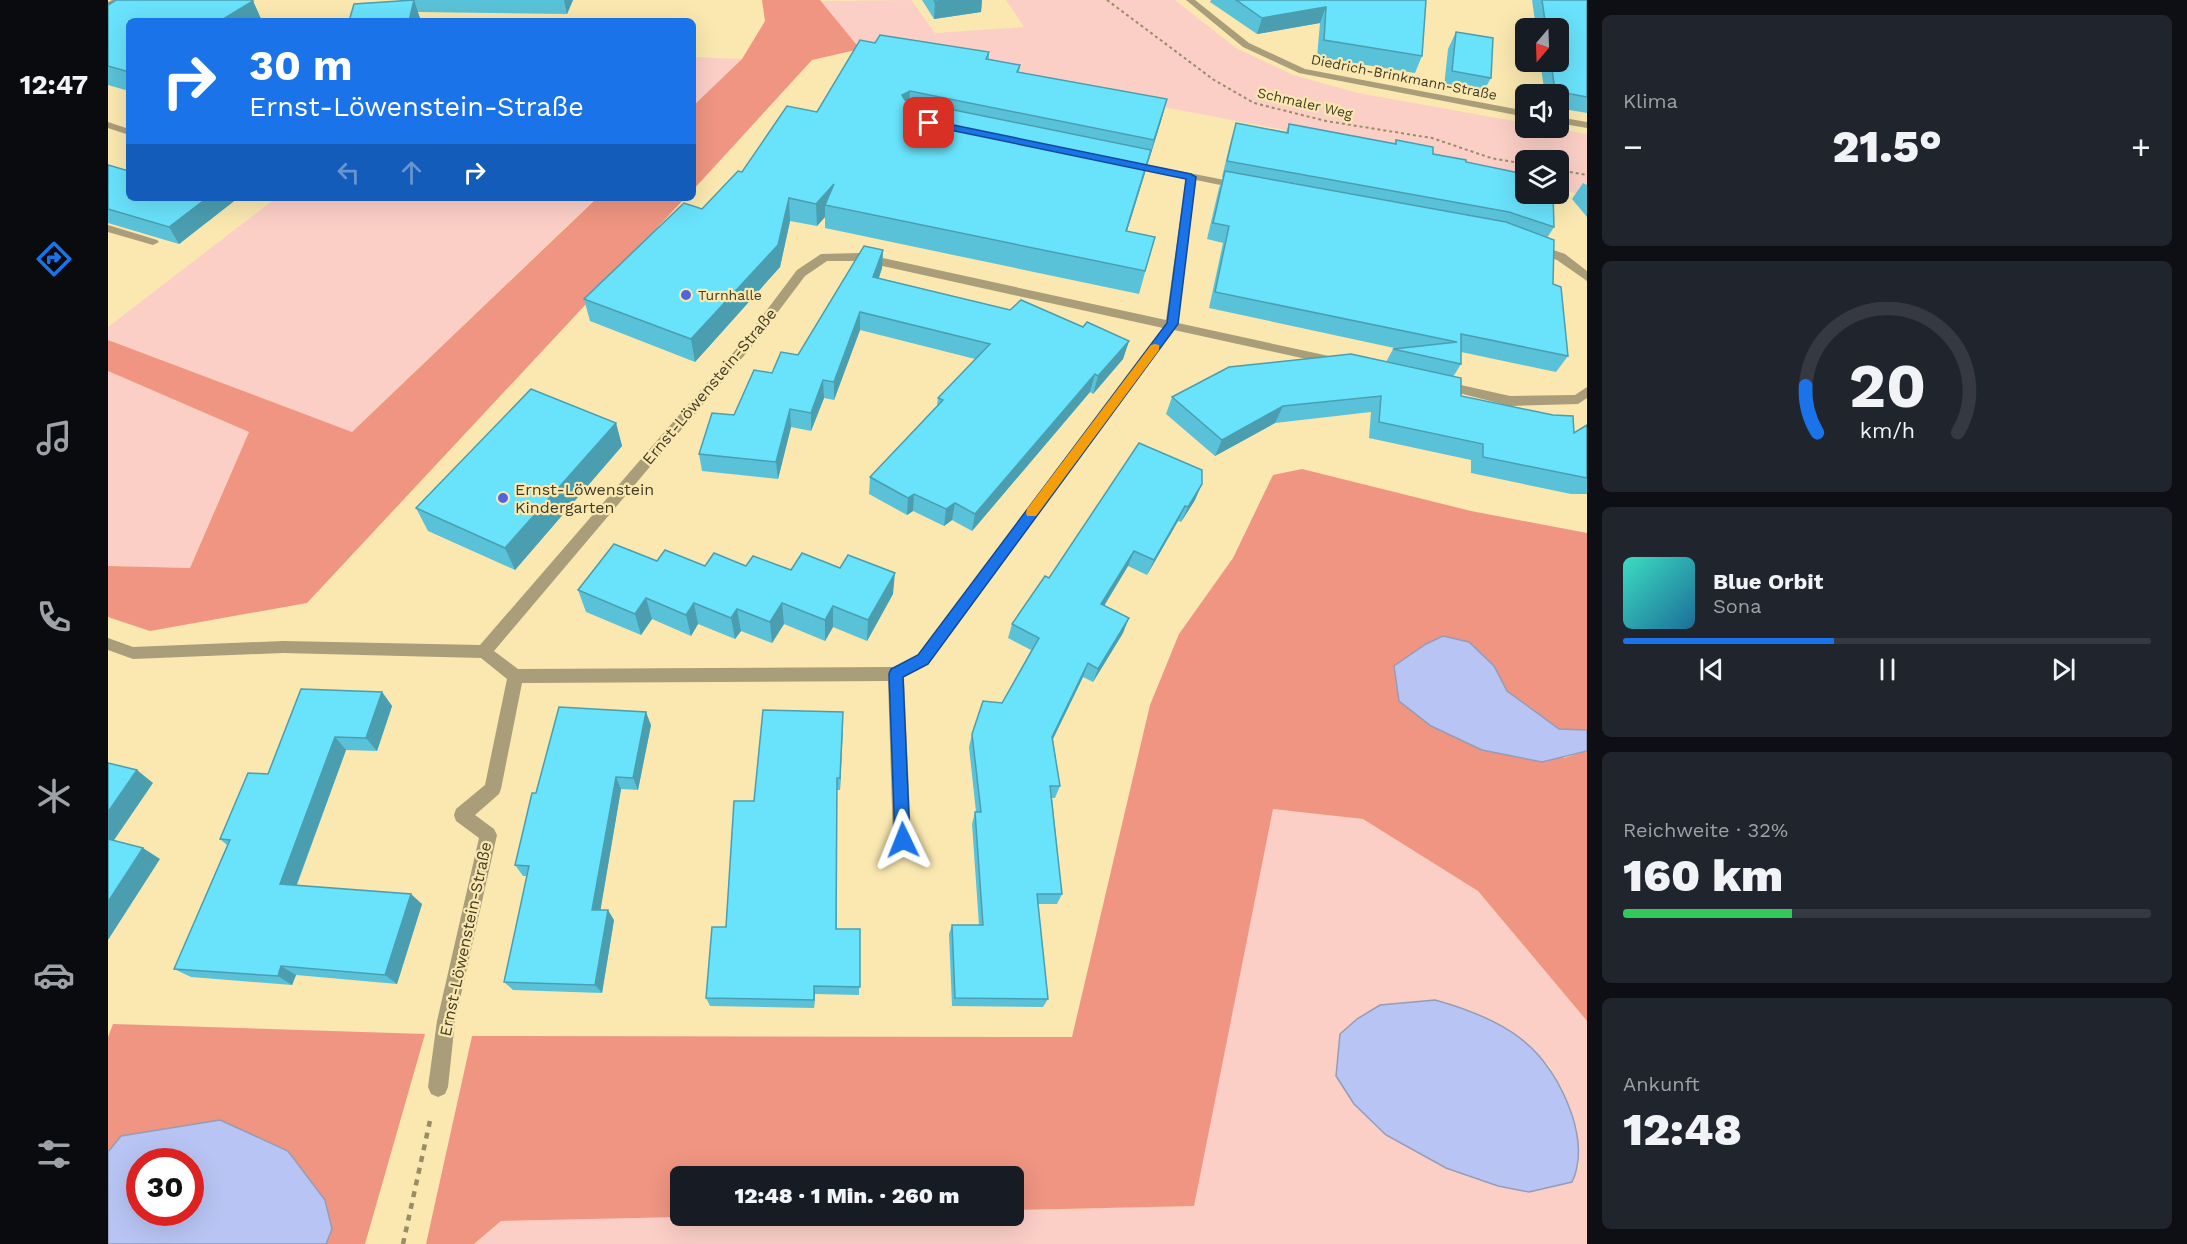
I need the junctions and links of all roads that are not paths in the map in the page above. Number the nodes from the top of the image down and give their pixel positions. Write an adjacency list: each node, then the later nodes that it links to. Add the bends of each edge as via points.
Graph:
1 (118, 0): 3 (street)
2 (1190, 0): 4 (street, Diedrich-Brinkmann-Straße, via 1246,45 1302,71)
3 (108, 4)
4 (1515, 112)
5 (1569, 122): 7 (street)
6 (108, 125): 8 (street)
7 (1587, 125)
8 (126, 131)
9 (1112, 160): 10 (street)
10 (1191, 177): 11 (street); 16 (street)
11 (1250, 188)
12 (108, 228): 13 (street)
13 (153, 242)
14 (1529, 245): 15 (street, via 1561,257)
15 (1587, 277)
16 (1172, 324): 17 (street, Ernst-Löwenstein-Straße); 21 (street, Ernst-Löwenstein-Straße, via 860,257 825,257 801,273 749,342); 22 (street, via 923,660)
17 (1347, 364)
18 (1429, 382): 19 (street, via 1510,401 1578,399)
19 (1587, 391)
20 (108, 644): 21 (street, via 133,653 283,647)
21 (484, 652): 23 (street)
22 (896, 674): 23 (street); 24 (street)
23 (515, 676): 25 (street, Ernst-Löwenstein-Straße, via 493,789 462,815 488,835 446,1022)
24 (903, 840)
25 (438, 1087)

